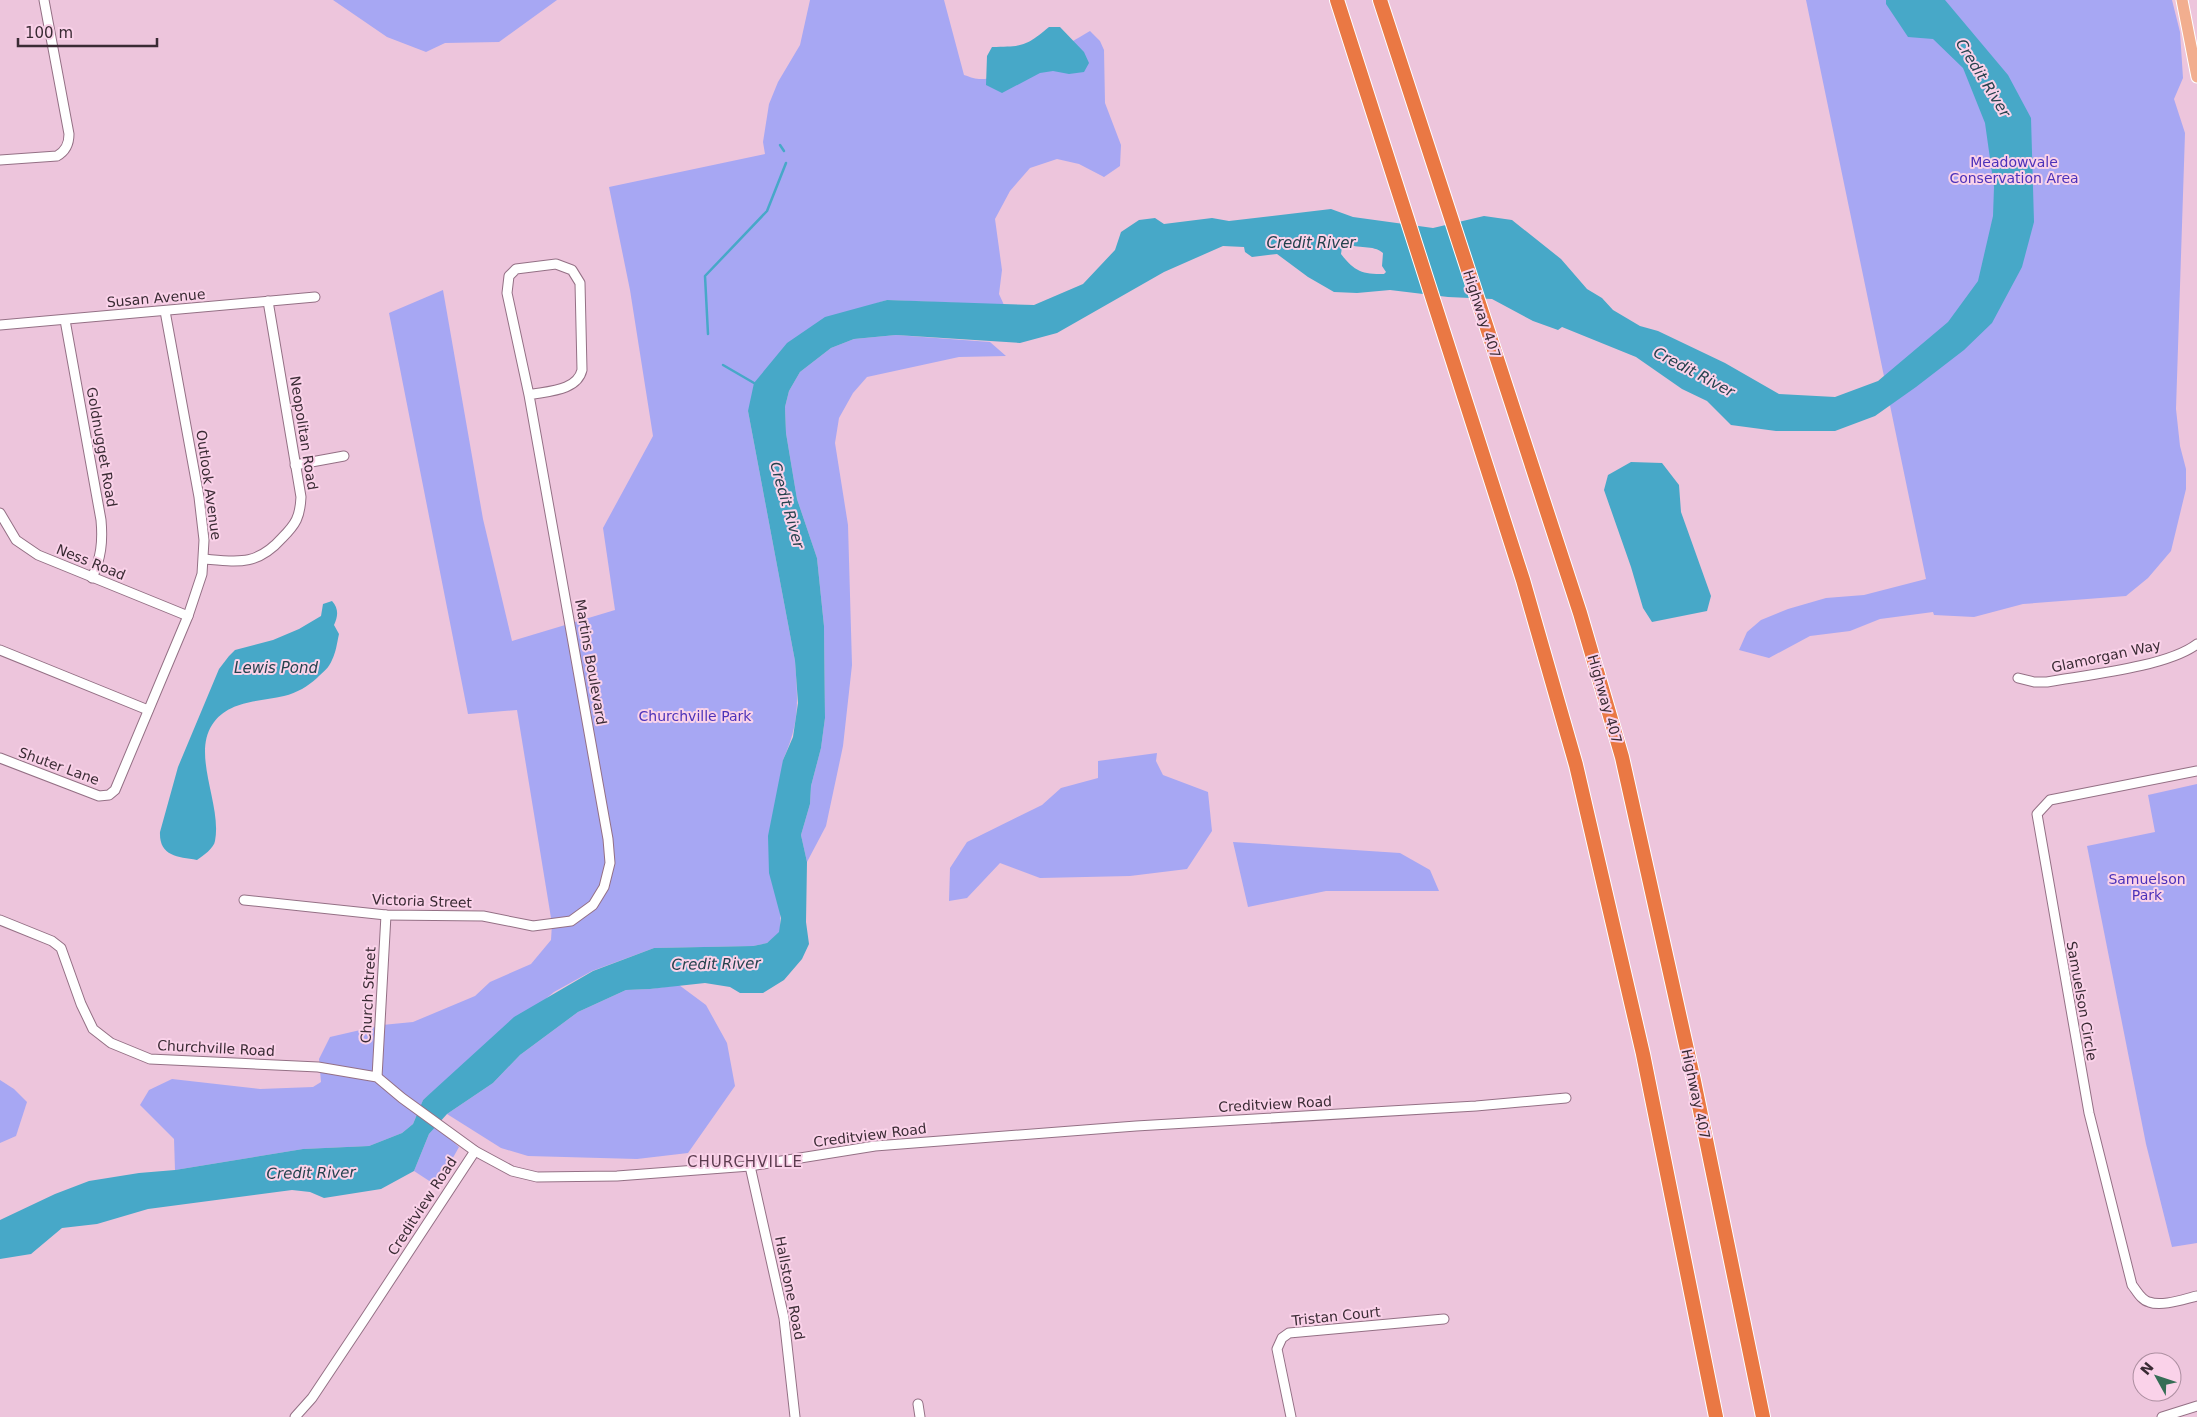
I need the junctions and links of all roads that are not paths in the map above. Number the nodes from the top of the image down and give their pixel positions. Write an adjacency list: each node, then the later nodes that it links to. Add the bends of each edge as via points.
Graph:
1 (44, 0): 6 (street, via 69,143 57,156)
2 (1337, 0): 42 (highway, via 1523,580 1576,766 1643,1054)
3 (1380, 0): 43 (highway, Highway 407, via 1580,613 1622,757 1692,1072)
4 (2182, 0): 5 (main road)
5 (2197, 77)
6 (0, 160)
7 (315, 297): 8 (street, Susan Avenue)
8 (268, 301): 9 (street, Susan Avenue); 14 (street, Neopolitan Road)
9 (165, 311): 10 (street, Susan Avenue); 16 (street, Outlook Avenue, via 199,497)
10 (65, 320): 11 (street, Susan Avenue); 17 (street, Goldnugget Road, via 101,520 103,544)
11 (0, 325)
12 (529, 395): 12 (street, Martins Boulevard, via 508,300 509,276 516,269 556,264 572,270 580,283 582,370 579,380 571,386); 29 (street, Martins Boulevard, via 610,863 604,887 593,905)
13 (344, 456): 14 (street)
14 (295, 465): 16 (street, Neopolitan Road, via 301,497 300,515 273,549 247,561)
15 (0, 513): 17 (street, Ness Road, via 16,540 26,548)
16 (204, 558): 18 (street, Outlook Avenue)
17 (92, 578): 18 (street, Ness Road)
18 (188, 616): 22 (street, Outlook Avenue)
19 (2197, 644): 21 (street, Glamorgan Way, via 2157,662 2047,682)
20 (0, 650): 22 (street)
21 (2018, 678)
22 (148, 710): 25 (street, Outlook Avenue, via 115,790)
23 (0, 758): 25 (street, Shuter Lane, via 99,796)
24 (2197, 771): 34 (street, Samuelson Circle, via 2050,800 2037,814 2088,1113 2132,1285 2149,1302)
25 (109, 795)
26 (244, 900): 27 (street, Victoria Street)
27 (386, 915): 29 (street, Victoria Street, via 483,916 533,926); 30 (street, Church Street)
28 (0, 920): 30 (street, Churchville Road, via 61,948 80,1004 93,1030 111,1044 150,1059 318,1067)
29 (571, 921)
30 (377, 1077): 32 (street)
31 (1566, 1098): 33 (street, Creditview Road, via 874,1146)
32 (474, 1151): 33 (street, Creditview Road, via 537,1178 617,1176); 38 (street, Creditview Road, via 312,1398)
33 (750, 1166): 39 (street, Hallstone Road, via 784,1318)
34 (2197, 1296)
35 (1444, 1319): 41 (street, Tristan Court, via 1289,1333 1282,1338 1277,1349)
36 (918, 1404): 40 (street)
37 (2197, 1406): 44 (street)
38 (295, 1417)
39 (795, 1417)
40 (920, 1417)
41 (1291, 1417)
42 (1716, 1417)
43 (1763, 1417)
44 (2162, 1417)

